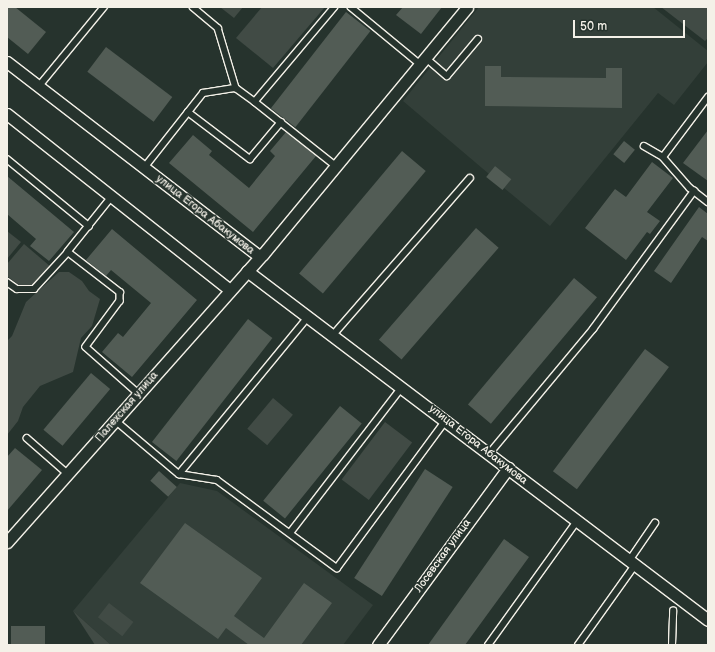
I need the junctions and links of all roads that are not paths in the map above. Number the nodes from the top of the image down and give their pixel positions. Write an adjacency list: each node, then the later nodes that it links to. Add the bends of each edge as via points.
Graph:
1 (104, 7): 9 (lane)
2 (193, 7): 10 (lane, via 218,28)
3 (336, 7): 12 (lane)
4 (351, 7): 7 (lane)
5 (467, 7): 7 (street, улица Егора Абакумова)
6 (478, 39): 7 (lane, via 447,76)
7 (422, 60): 19 (street, улица Егора Абакумова)
8 (7, 62): 9 (street, улица Егора Абакумова)
9 (39, 86): 20 (street, улица Егора Абакумова)
10 (236, 88): 12 (lane); 13 (lane, via 203,93)
11 (708, 97): 17 (lane)
12 (255, 102): 15 (lane)
13 (188, 112): 15 (lane, via 250,159); 20 (lane)
14 (7, 114): 23 (street)
15 (281, 122): 19 (lane)
16 (644, 146): 17 (lane)
17 (663, 157): 22 (lane)
18 (7, 159): 25 (lane)
19 (336, 166): 27 (street, улица Егора Абакумова)
20 (144, 168): 27 (street, улица Егора Абакумова)
21 (470, 178): 32 (lane)
22 (694, 191): 24 (lane); 38 (lane, via 593,330)
23 (112, 197): 25 (lane); 30 (street)
24 (708, 202)
25 (89, 226): 26 (lane)
26 (68, 252): 29 (lane, via 34,289 17,289); 34 (lane, via 120,292 120,301 86,347)
27 (260, 257): 28 (street, Палехская улица)
28 (247, 271): 30 (street, Палехская улица); 31 (street, улица Егора Абакумова)
29 (7, 282)
30 (230, 290): 34 (street, Палехская улица)
31 (308, 316): 32 (street, улица Егора Абакумова); 41 (lane)
32 (333, 336): 33 (street, улица Егора Абакумова)
33 (402, 387): 36 (street, улица Егора Абакумова); 44 (lane)
34 (138, 393): 35 (street, Палехская улица)
35 (115, 420): 40 (street, Палехская улица); 41 (lane)
36 (446, 420): 38 (street, улица Егора Абакумова); 44 (lane, via 338,568)
37 (27, 438): 40 (lane)
38 (489, 454): 39 (street, улица Егора Абакумова)
39 (508, 468): 42 (street, улица Егора Абакумова); 50 (street, Лосевская улица)
40 (68, 474): 45 (street, Палехская улица)
41 (179, 474): 44 (lane, via 217,480)
42 (577, 521): 46 (street, улица Егора Абакумова); 51 (lane)
43 (655, 523): 46 (lane)
44 (290, 533)
45 (7, 542)
46 (632, 563): 48 (street, улица Егора Абакумова); 49 (lane)
47 (673, 611): 53 (lane)
48 (708, 620)
49 (582, 642): 52 (lane)
50 (378, 645)
51 (488, 645)
52 (578, 645)
53 (672, 645)

